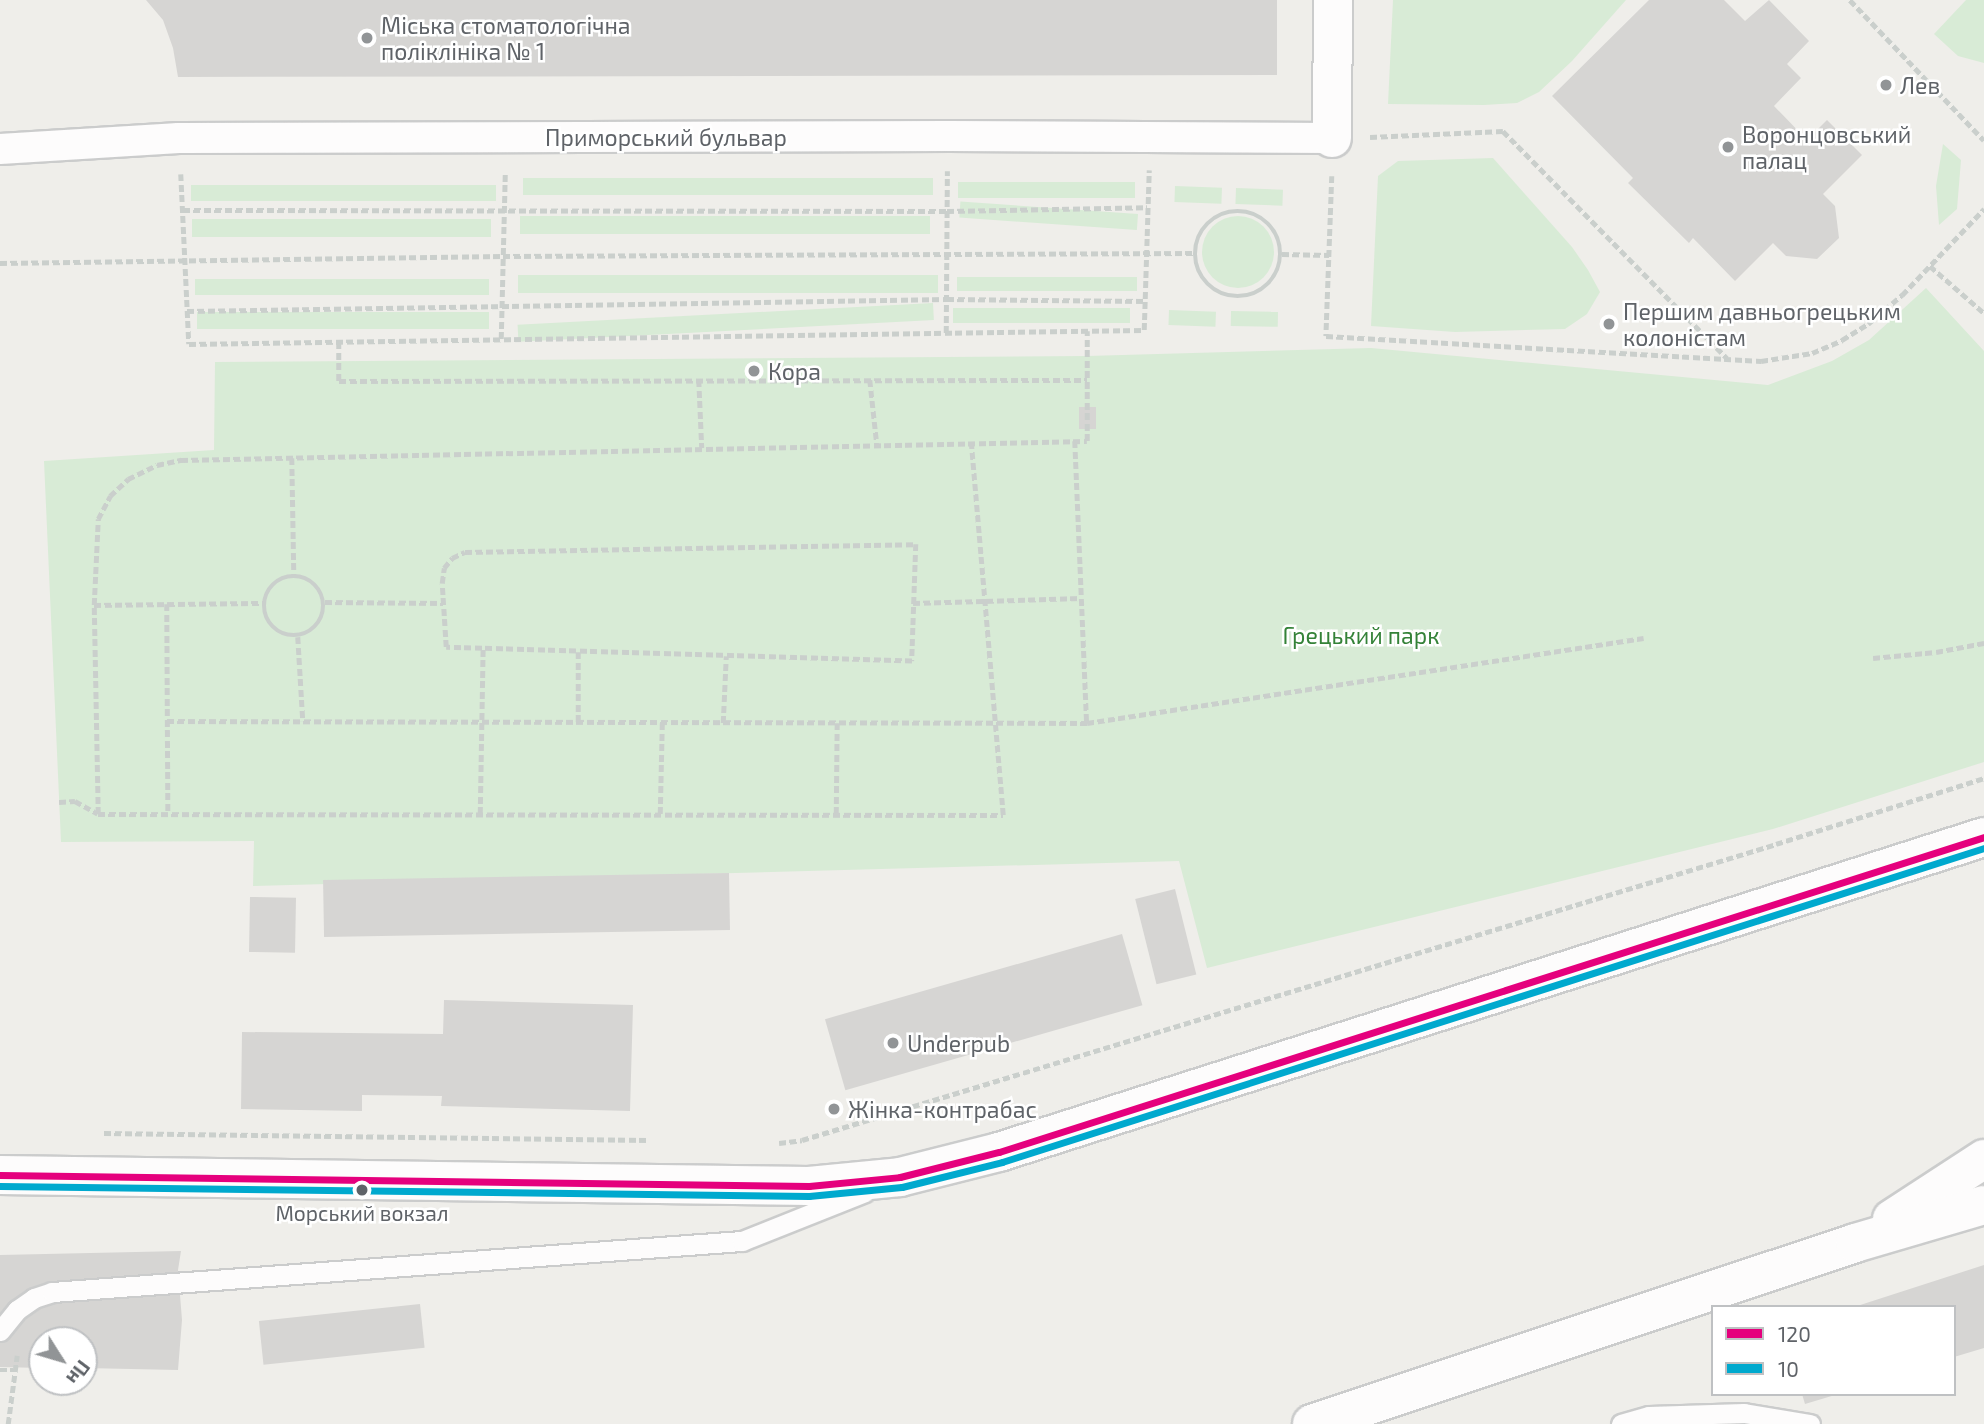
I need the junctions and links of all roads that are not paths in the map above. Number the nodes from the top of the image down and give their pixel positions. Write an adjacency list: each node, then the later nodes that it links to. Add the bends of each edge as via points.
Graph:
1 (1334, 0): 2 (main road)
2 (1332, 138): 3 (street, Приморський бульвар, via 179,138)
3 (0, 149)
4 (1984, 837): 7 (main road, via 1013,1147)
5 (1984, 1159): 9 (main road)
6 (0, 1175): 7 (main road, via 809,1186)
7 (900, 1177): 10 (lane, via 742,1241 72,1289 34,1298)
8 (1984, 1205): 9 (main road)
9 (1855, 1243): 11 (main road)
10 (0, 1332)
11 (1312, 1424)
12 (1621, 1424): 13 (lane, via 1649,1416 1744,1413)
13 (1810, 1424)

